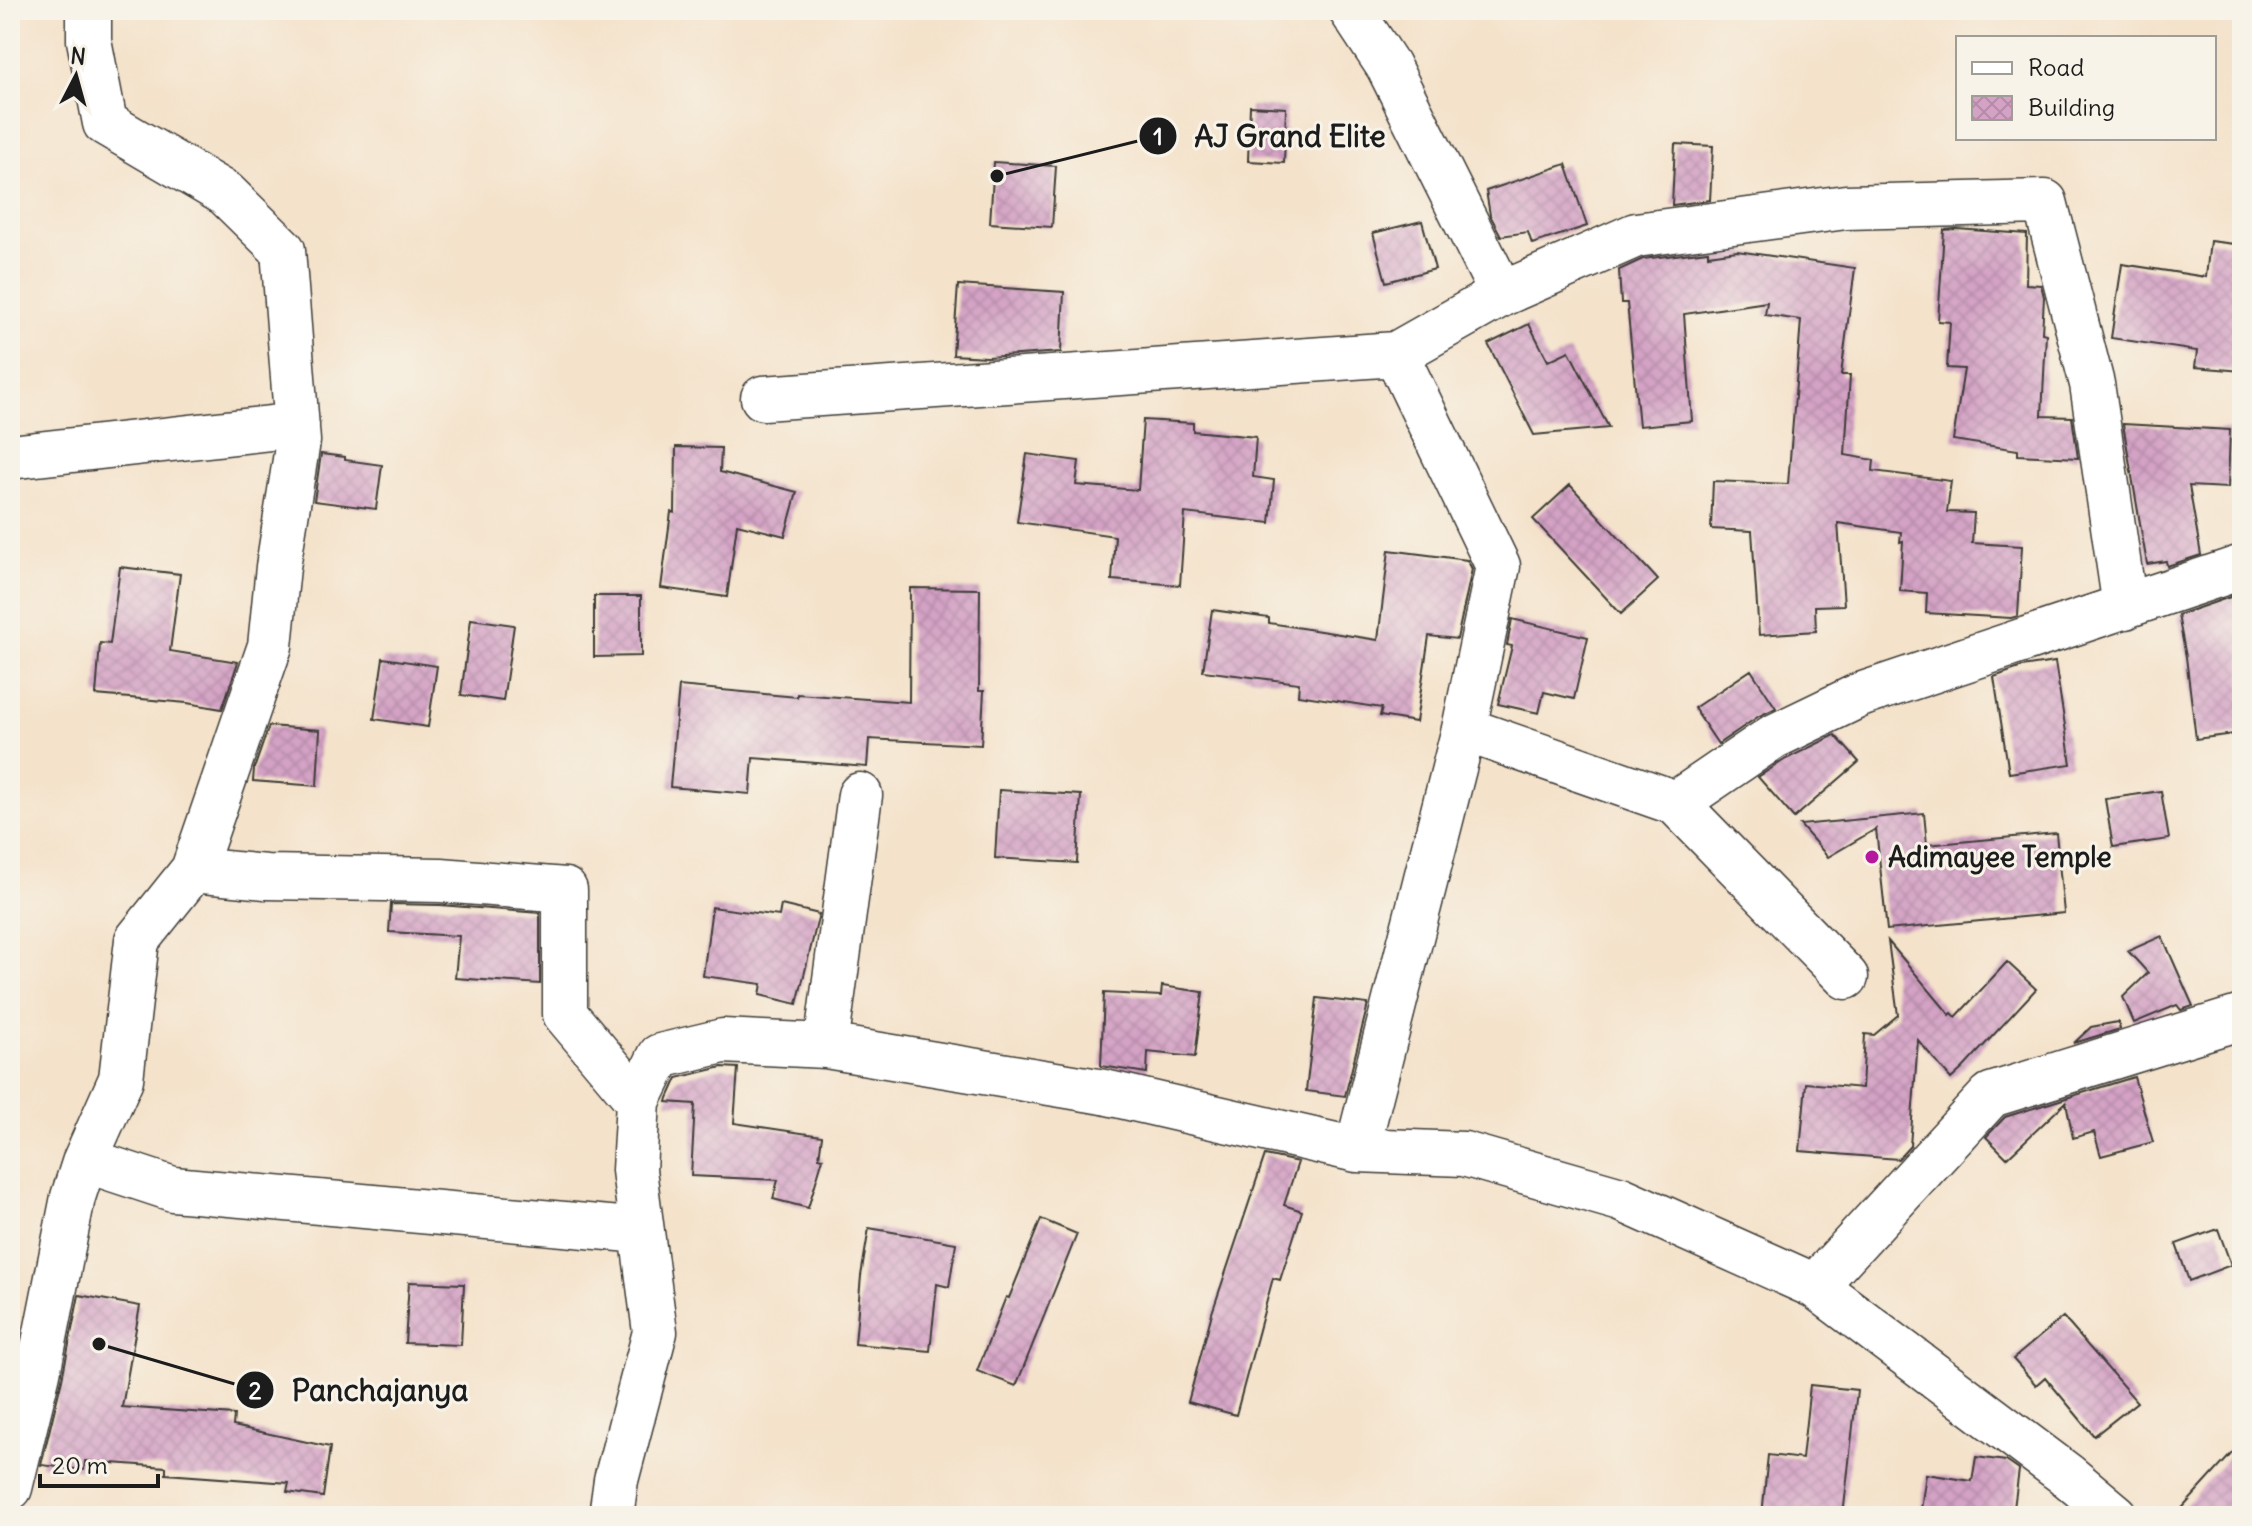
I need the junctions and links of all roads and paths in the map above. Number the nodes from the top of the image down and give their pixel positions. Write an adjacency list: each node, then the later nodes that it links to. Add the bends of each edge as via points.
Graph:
1 (89, 10): 6 (street, via 89,40 105,123 226,194 283,250)
2 (1351, 10): 3 (street, via 1388,66)
3 (1502, 294): 4 (street); 9 (street, via 1636,235 1846,207 2045,202 2092,384)
4 (1396, 354): 5 (street); 10 (street, via 1498,566)
5 (763, 398)
6 (297, 425): 7 (street); 13 (street, via 270,646)
7 (10, 457)
8 (2242, 567): 9 (street)
9 (2125, 607): 12 (street, via 1860,695 1773,737)
10 (1464, 729): 12 (street); 18 (street)
11 (860, 795): 16 (street)
12 (1676, 803): 14 (street)
13 (193, 870): 17 (street, via 565,890 565,1014); 19 (street, via 137,940 121,1079)
14 (1846, 977)
15 (2242, 1017): 21 (street, via 1991,1095)
16 (826, 1046): 17 (street, via 723,1041 660,1056); 18 (street, via 1104,1092)
17 (638, 1101): 20 (street, via 634,1170)
18 (1357, 1150): 21 (street, via 1464,1154 1621,1199)
19 (85, 1160): 20 (street, via 173,1189); 22 (street)
20 (642, 1231): 23 (street, via 655,1332)
21 (1815, 1286): 24 (street)
22 (10, 1488)
23 (611, 1516)
24 (2116, 1516)

